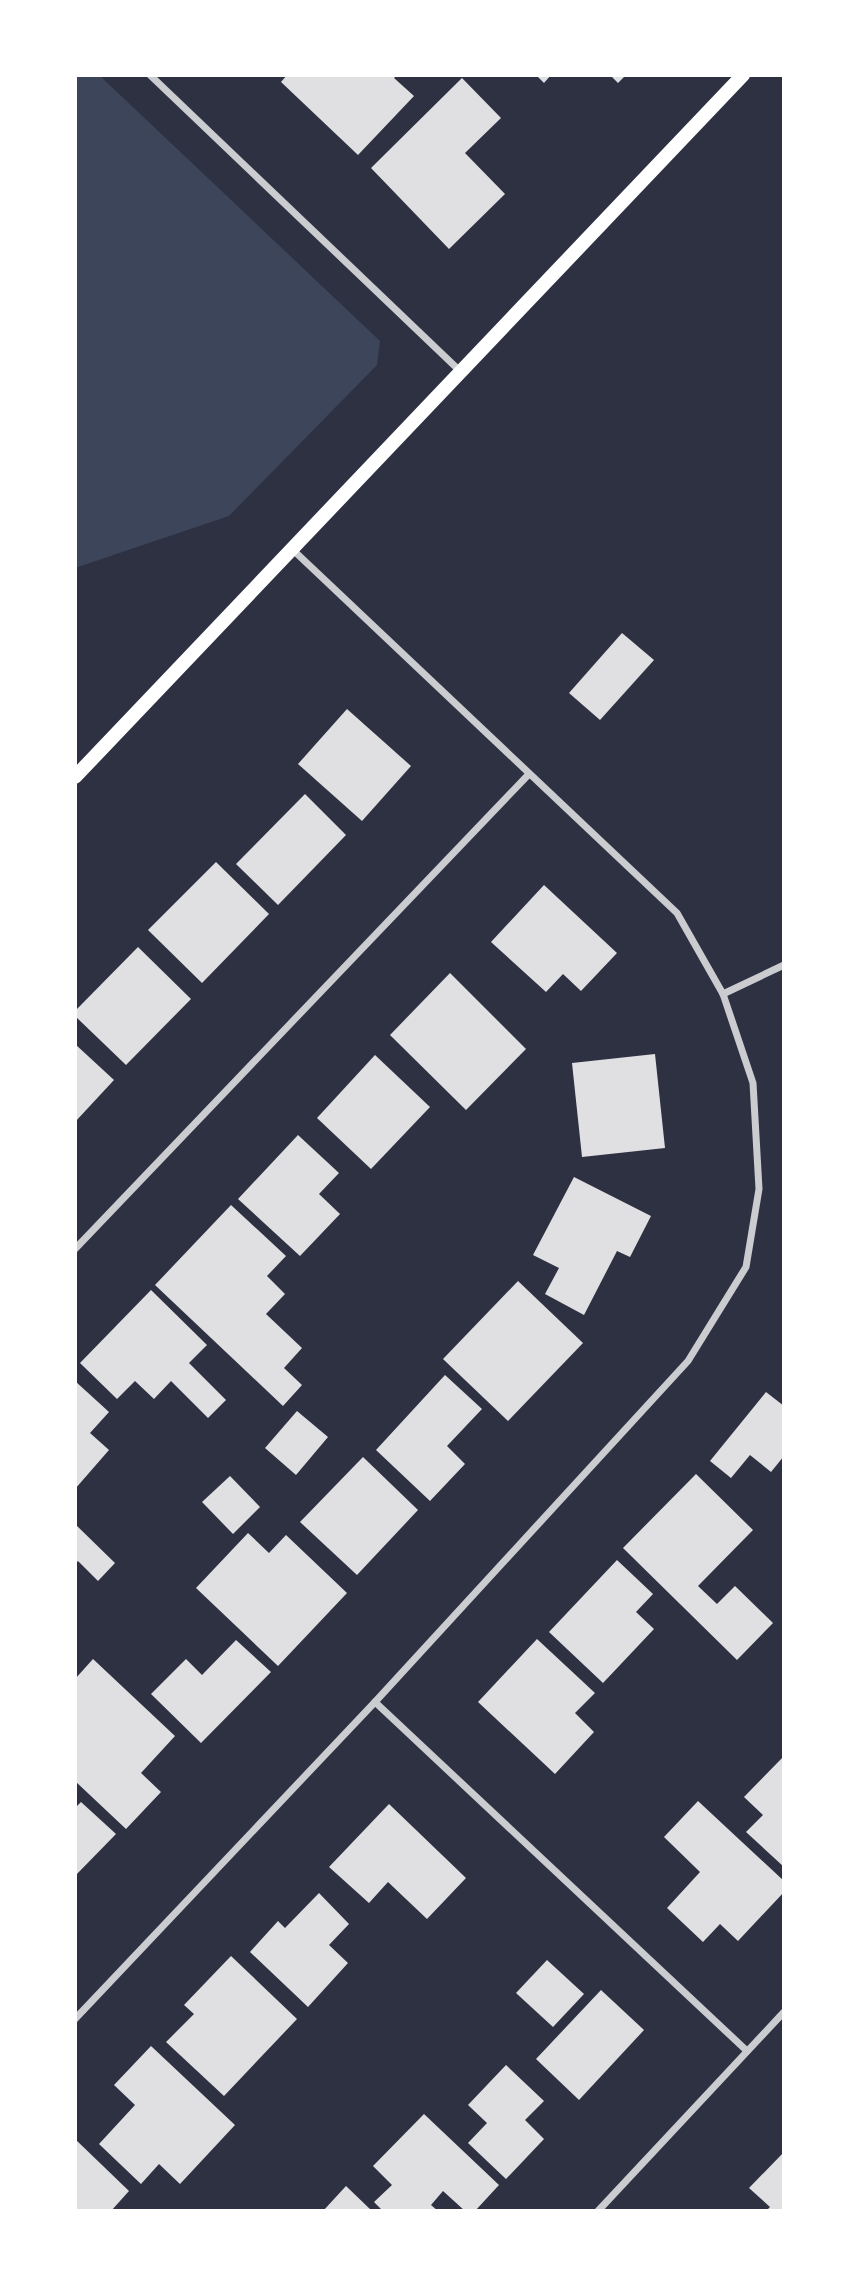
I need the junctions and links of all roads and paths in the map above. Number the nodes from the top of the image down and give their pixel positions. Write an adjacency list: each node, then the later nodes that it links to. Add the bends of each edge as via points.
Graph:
1 (150, 75): 3 (street)
2 (743, 75): 3 (main road)
3 (461, 372): 4 (main road)
4 (292, 549): 5 (street); 6 (main road)
5 (529, 774): 8 (street, via 677,913); 9 (street)
6 (75, 777)
7 (784, 965): 8 (street)
8 (723, 994): 10 (street, via 753,1083 759,1189 746,1267 688,1361)
9 (75, 1249)
10 (375, 1702): 12 (street); 13 (street)
11 (784, 2012): 13 (street)
12 (75, 2019)
13 (747, 2052): 14 (street)
14 (598, 2211)

